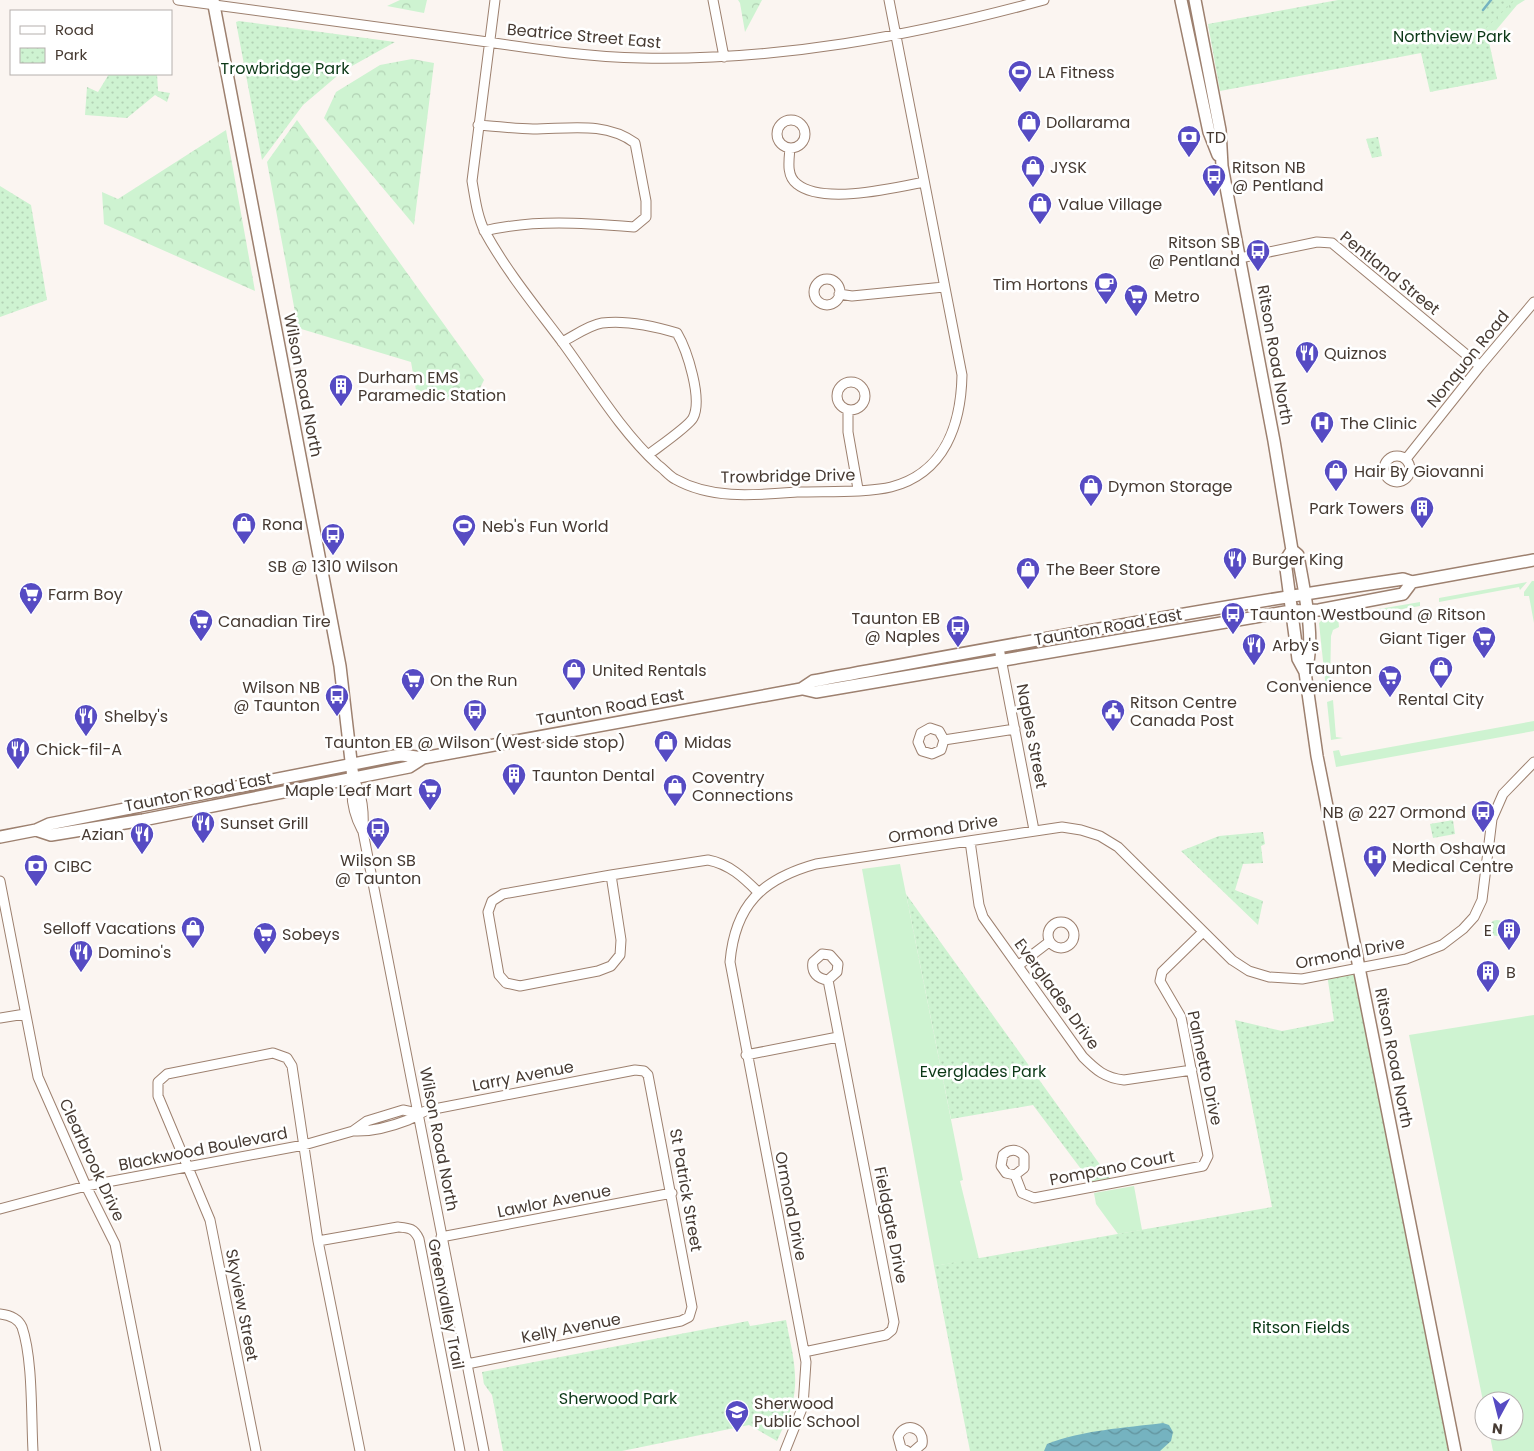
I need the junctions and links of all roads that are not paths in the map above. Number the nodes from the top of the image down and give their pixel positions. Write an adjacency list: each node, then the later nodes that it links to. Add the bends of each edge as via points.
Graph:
1 (178, 0): 8 (street, Beatrice Street East)
2 (495, 0): 10 (street, Trowbridge Drive)
3 (713, 0): 11 (street)
4 (888, 0): 9 (street, Trowbridge Drive)
5 (1044, 0): 9 (street, Beatrice Street East)
6 (1181, 0): 14 (main road, Ritson Road North, via 1209,132)
7 (1195, 0): 14 (main road, Ritson Road North, via 1220,130)
8 (213, 2): 10 (street, Beatrice Street East); 42 (main road, Wilson Road North, via 340,666)
9 (896, 36): 11 (street, Beatrice Street East, via 802,51); 15 (street, Trowbridge Drive)
10 (490, 42): 11 (street, Beatrice Street East, via 639,58); 12 (street, Trowbridge Drive)
11 (724, 57)
12 (478, 125): 16 (street, Trowbridge Drive, via 472,181 476,208); 16 (street, via 532,129 580,127 621,133 635,143 646,201 646,217 634,227 567,222)
13 (790, 148): 15 (street, via 788,169 796,184 814,193 865,193)
14 (1222, 166): 17 (main road, Ritson Road North)
15 (924, 182): 18 (street, Trowbridge Drive)
16 (484, 230): 21 (street, Trowbridge Drive, via 527,297)
17 (1240, 258): 22 (street, Pentland Street, via 1318,242 1332,243); 27 (main road, Ritson Road North)
18 (944, 287): 19 (street, via 852,296); 26 (street, Trowbridge Drive, via 962,375 962,400 957,424 948,445 916,476 892,487)
19 (839, 294)
20 (1534, 302): 22 (street, Nonquon Road)
21 (562, 342): 24 (street, Trowbridge Drive, via 612,413); 24 (street, via 600,323 644,326 677,333 685,347 697,404 693,420)
22 (1480, 366): 25 (street, Nonquon Road)
23 (848, 412): 26 (street, via 848,432)
24 (648, 455): 26 (street, Trowbridge Drive, via 675,479 709,492 744,495)
25 (1406, 459)
26 (858, 489)
27 (1292, 550): 30 (main road, Ritson Road North, via 1298,554); 31 (main road, Ritson Road North, via 1285,561)
28 (1534, 560): 29 (main road, Taunton Road East)
29 (1412, 582): 30 (main road, Taunton Road East, via 1403,579); 32 (main road, Taunton Road East, via 1403,594)
30 (1304, 594): 31 (main road, Taunton Road East); 32 (main road, Ritson Road North)
31 (1289, 597): 33 (main road, Ritson Road North); 34 (main road, Taunton Road East)
32 (1306, 610): 33 (main road, Taunton Road East); 36 (main road, Ritson Road North, via 1310,659)
33 (1291, 611): 35 (main road, Taunton Road East); 36 (main road, Ritson Road North, via 1298,659)
34 (1000, 648): 35 (street, Naples Street); 37 (main road, Taunton Road East, via 813,682)
35 (1002, 662): 37 (main road, Taunton Road East, via 816,692); 38 (street, Naples Street)
36 (1305, 672): 54 (main road, Ritson Road North, via 1317,756)
37 (803, 689): 40 (main road, Taunton Road East)
38 (1015, 729): 39 (street); 45 (street, Naples Street)
39 (944, 740)
40 (423, 758): 42 (main road, Taunton Road East, via 402,755); 43 (main road, Taunton Road East, via 409,767)
41 (1534, 762): 54 (street, Ormond Drive, via 1503,794 1492,818 1482,900 1464,929 1442,945 1406,959)
42 (351, 764): 43 (main road, Wilson Road North); 44 (main road, Taunton Road East, via 49,824)
43 (353, 778): 44 (main road, Taunton Road East, via 143,820 51,835); 62 (street, Wilson Road North, via 360,789 363,832)
44 (36, 830): 46 (main road, Taunton Road East)
45 (1034, 830): 47 (street, Ormond Drive); 51 (street, Ormond Drive, via 1072,828 1100,836 1135,861)
46 (0, 837)
47 (970, 841): 50 (street, Ormond Drive, via 816,864 785,874); 53 (street, Everglades Drive, via 983,917)
48 (610, 874): 48 (street, via 503,894 492,901 488,912 499,975 506,983 520,986 611,966 620,955 621,940); 50 (street, via 708,860 720,862 733,870)
49 (0, 881): 56 (street, Clearbrook Drive)
50 (758, 892): 59 (street, Ormond Drive, via 732,938 730,962)
51 (1203, 932): 54 (street, Ormond Drive, via 1232,960 1269,978 1302,979); 61 (street, Palmetto Drive, via 1160,976 1162,986 1181,1018)
52 (1049, 942): 53 (street)
53 (1019, 965): 61 (street, Everglades Drive, via 1083,1057 1102,1075 1124,1080)
54 (1359, 968): 85 (main road, Ritson Road North)
55 (828, 980): 58 (street, Fieldgate Drive)
56 (25, 1014): 57 (street); 67 (street, Clearbrook Drive, via 38,1077)
57 (0, 1018)
58 (838, 1037): 59 (street); 74 (street, Fieldgate Drive, via 894,1322 886,1335)
59 (746, 1055): 74 (street, Ormond Drive)
60 (635, 1070): 62 (street, Larry Avenue); 68 (street, St Patrick Street, via 644,1071 650,1081)
61 (1192, 1070): 63 (street, Palmetto Drive)
62 (417, 1113): 64 (street, Blackwood Boulevard, via 403,1110 367,1121 353,1131); 70 (street, Wilson Road North)
63 (1206, 1142): 66 (street, Pompano Court, via 1208,1156 1203,1166 1041,1197 1022,1193)
64 (304, 1145): 65 (street, Blackwood Boulevard); 65 (street, Skyview Street, via 292,1066 287,1058 273,1053 167,1074 158,1082 158,1096); 71 (street)
65 (190, 1167): 67 (street, Blackwood Boulevard); 79 (street, Skyview Street, via 210,1220)
66 (1014, 1175)
67 (86, 1186): 69 (street, Blackwood Boulevard); 78 (street, Clearbrook Drive, via 115,1244)
68 (672, 1194): 70 (street, Lawlor Avenue); 73 (street, St Patrick Street, via 692,1307 690,1317)
69 (0, 1210)
70 (441, 1237): 75 (street, Wilson Road North)
71 (318, 1241): 80 (street); 81 (street, Greenvalley Trail, via 398,1227 416,1232)
72 (0, 1314): 77 (street, via 11,1315 21,1326 28,1363)
73 (681, 1321): 75 (street, Kelly Avenue)
74 (804, 1352): 83 (street, Ormond Drive, via 803,1406)
75 (467, 1364): 82 (street, Wilson Road North)
76 (902, 1450): 84 (street, via 898,1441 900,1434 905,1428 913,1427 923,1439)
77 (33, 1451)
78 (156, 1451)
79 (256, 1451)
80 (360, 1451)
81 (460, 1451)
82 (484, 1451)
83 (785, 1451)
84 (914, 1451)
85 (1455, 1451)

